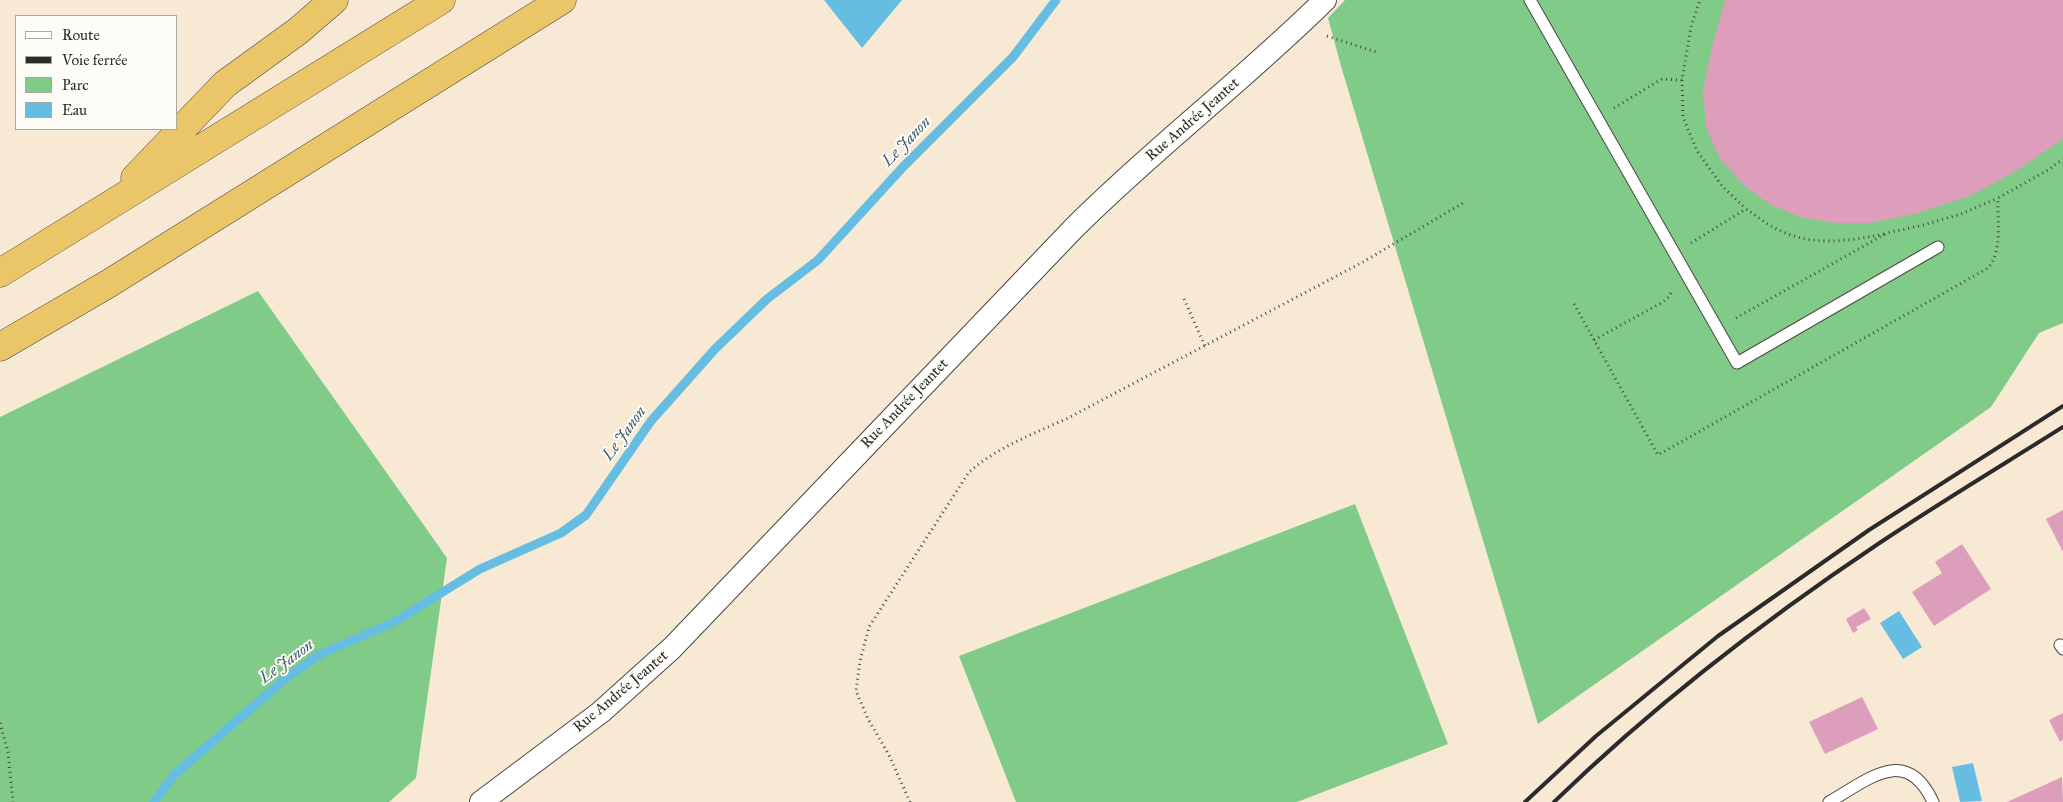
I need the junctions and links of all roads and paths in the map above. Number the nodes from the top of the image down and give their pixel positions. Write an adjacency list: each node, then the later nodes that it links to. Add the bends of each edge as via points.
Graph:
1 (334, 0): 13 (highway, via 298,31 225,84)
2 (441, 0): 13 (highway)
3 (562, 0): 24 (highway, via 108,284)
4 (1325, 0): 7 (street, Rue Andrée Jeantet)
5 (1530, 0): 10 (lane)
6 (1700, 0): 9 (path, via 1691,27)
7 (1298, 27): 8 (path); 27 (street, Rue Andrée Jeantet, via 1107,195 672,648 601,712)
8 (1379, 53)
9 (1682, 80): 10 (path, via 1662,79 1613,108); 14 (path, via 1683,117 1697,151 1722,186)
10 (1594, 113): 16 (lane)
11 (1998, 198): 15 (path, via 1923,226)
12 (1463, 203): 23 (path, via 1363,262)
13 (107, 207): 18 (highway)
14 (1746, 209): 15 (path, via 1779,230 1815,242 1853,240); 16 (path, via 1690,244)
15 (1887, 233): 21 (path)
16 (1672, 247): 21 (lane)
17 (1938, 248): 21 (lane, via 1737,363)
18 (0, 273)
19 (1672, 286): 22 (path, via 1669,297 1663,302)
20 (1184, 299): 23 (path)
21 (1718, 328)
22 (1594, 340)
23 (1205, 346): 28 (path, via 987,457 969,472 951,499 869,627 856,690)
24 (0, 347)
25 (0, 723): 26 (path, via 8,752)
26 (13, 802)
27 (481, 802)
28 (910, 802)
29 (1829, 802): 30 (lane, via 1884,772 1896,769 1920,780)
30 (1933, 802)

